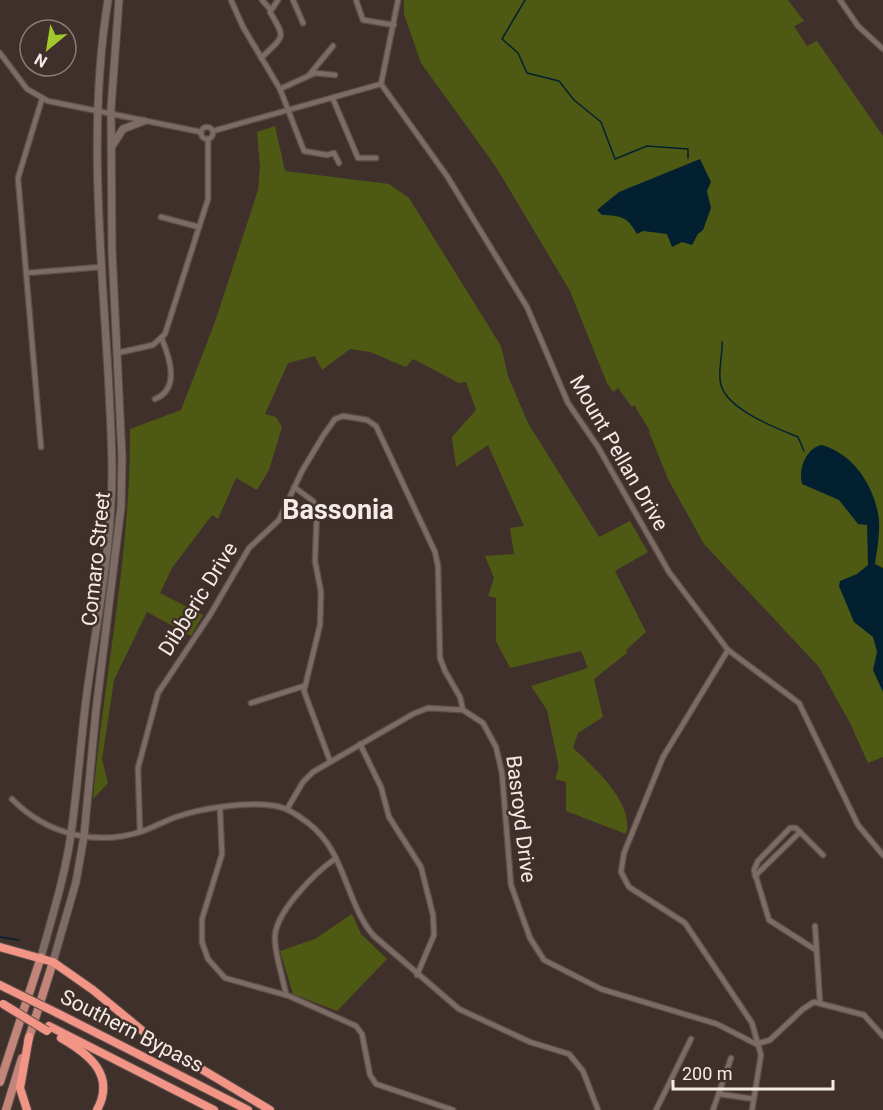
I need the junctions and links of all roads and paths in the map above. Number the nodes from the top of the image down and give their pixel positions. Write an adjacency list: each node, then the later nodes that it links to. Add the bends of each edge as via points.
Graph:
1 (108, 0): 24 (street, Comaro Street)
2 (119, 0): 25 (street, Comaro Street)
3 (231, 0): 16 (street)
4 (262, 0): 10 (street)
5 (278, 0): 10 (street)
6 (293, 0): 11 (street)
7 (356, 0): 12 (street, via 363,20)
8 (398, 0): 12 (street)
9 (840, 0): 14 (street, via 858,26)
10 (270, 9): 16 (street, via 281,34)
11 (303, 23)
12 (394, 25): 19 (street)
13 (333, 46): 17 (street)
14 (883, 49)
15 (0, 53): 21 (street, via 18,80)
16 (261, 58): 20 (street)
17 (309, 75): 18 (street); 20 (street)
18 (335, 75)
19 (381, 84): 22 (street); 42 (street, Mount Pellan Drive, via 447,176 527,307 568,403 598,447 669,572)
20 (280, 89): 23 (street)
21 (42, 99): 24 (street); 36 (street, via 18,178)
22 (333, 99): 23 (street); 31 (street, via 358,158)
23 (290, 111): 27 (street); 32 (street, via 304,151 334,153)
24 (99, 113): 25 (street); 35 (street, Comaro Street)
25 (111, 115): 26 (street); 30 (street, Comaro Street)
26 (144, 122): 28 (street); 30 (street, via 123,129)
27 (213, 131): 28 (street, via 206,126); 29 (street)
28 (201, 132): 29 (street)
29 (208, 139): 34 (street, via 209,193)
30 (112, 147): 38 (street, Comaro Street)
31 (376, 158)
32 (339, 163)
33 (161, 217): 34 (street)
34 (200, 227): 37 (street)
35 (101, 267): 36 (street); 53 (street, Comaro Street, via 111,502)
36 (26, 273): 40 (street)
37 (162, 339): 38 (street, via 153,345); 39 (street, via 171,385)
38 (117, 353): 54 (street, Comaro Street, via 121,507)
39 (155, 399)
40 (40, 447)
41 (294, 487): 43 (street, via 313,501 317,514 315,561 321,592 320,625); 45 (street, Dibberic Drive, via 311,454 340,416 367,420 376,426 437,558 440,658); 51 (street, Dibberic Drive, via 279,520 249,548 158,693 138,768)
42 (728, 650): 56 (street, Mount Pellan Drive, via 799,702 858,825); 73 (street, via 663,757 624,853 621,872 629,887 688,926 747,1013)
43 (304, 686): 44 (street); 47 (street)
44 (251, 703)
45 (463, 711): 46 (street, via 424,709); 73 (street, Basroyd Drive, via 483,723 496,747 502,773 511,885 540,956 555,968 601,990 712,1022)
46 (360, 744): 47 (street); 64 (street, via 381,787 389,817 419,863 431,904 435,932)
47 (330, 760): 50 (street, via 305,780)
48 (12, 799): 53 (street, via 37,820)
49 (220, 809): 50 (street, via 258,804); 51 (street, via 180,815); 66 (street, via 222,850 204,908 203,948 213,967 225,978)
50 (287, 809): 57 (street, via 315,829)
51 (140, 832): 54 (street)
52 (800, 832): 55 (street); 58 (street); 58 (street, via 790,828 758,861)
53 (71, 835): 54 (street); 62 (street, Comaro Street)
54 (84, 836): 63 (street, Comaro Street, via 76,882)
55 (823, 855)
56 (883, 855)
57 (336, 858): 64 (street, via 370,932); 66 (street, via 309,881 277,926 274,941)
58 (755, 876): 61 (street, via 769,920)
59 (815, 926): 61 (street)
60 (0, 947): 62 (highway)
61 (816, 950): 67 (street)
62 (41, 957): 63 (highway); 75 (main road, Comaro Street)
63 (53, 962): 70 (main road, Comaro Street); 83 (highway, via 156,1042)
64 (417, 975): 85 (street, via 464,1012 530,1042 569,1054 583,1071)
65 (0, 984): 82 (highway, Southern Bypass, bridge)
66 (286, 996): 84 (street, via 358,1028 370,1075 378,1085)
67 (820, 1002): 71 (street, via 864,1015); 73 (street, via 808,1005 771,1040)
68 (2, 1003): 69 (highway, Southern Bypass, bridge)
69 (48, 1028): 80 (highway, via 96,1064 103,1084); 81 (highway, Southern Bypass)
70 (29, 1036): 78 (main road, Comaro Street); 79 (highway, via 20,1088)
71 (883, 1036)
72 (691, 1039): 86 (street)
73 (760, 1044): 77 (street)
74 (731, 1058): 76 (street)
75 (0, 1082)
76 (718, 1094): 77 (street); 87 (street)
77 (754, 1099): 88 (street)
78 (6, 1110)
79 (27, 1110)
80 (97, 1110)
81 (214, 1110)
82 (248, 1110)
83 (270, 1110)
84 (453, 1110)
85 (598, 1110)
86 (656, 1110)
87 (713, 1110)
88 (752, 1110)

